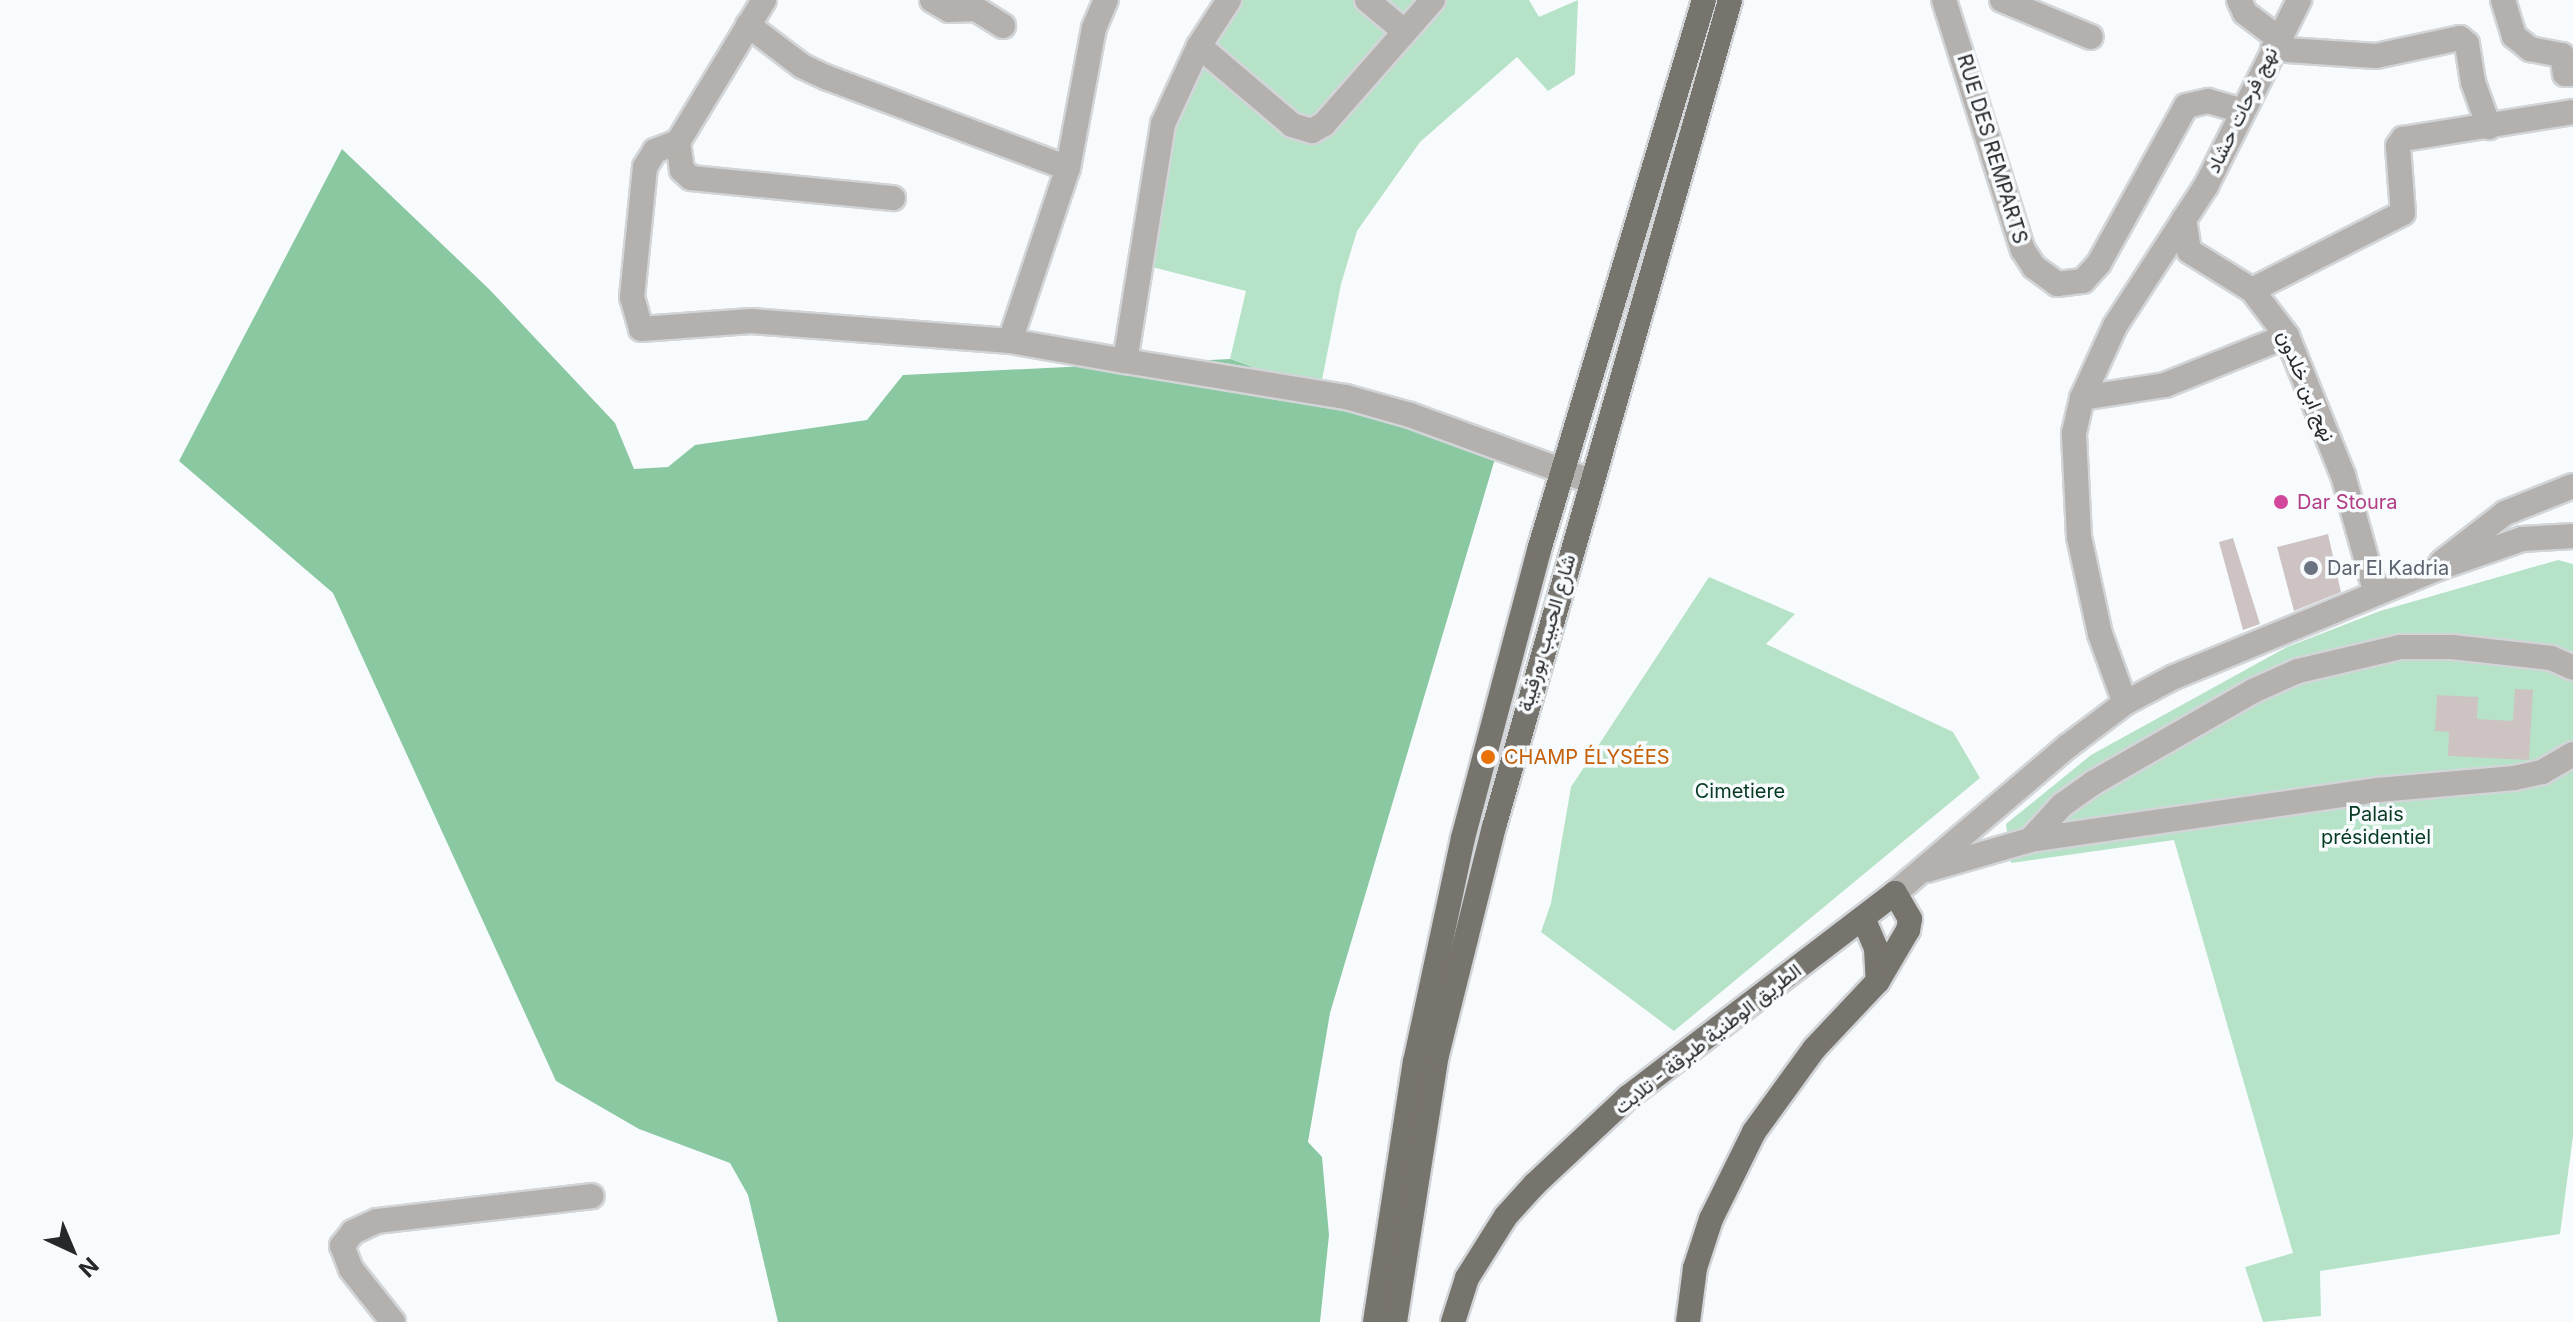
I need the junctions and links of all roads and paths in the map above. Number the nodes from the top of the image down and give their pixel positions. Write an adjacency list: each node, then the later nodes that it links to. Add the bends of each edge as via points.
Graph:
1 (764, 0): 14 (street)
2 (932, 0): 15 (street, via 949,10 976,9)
3 (1106, 0): 25 (street, via 1094,28)
4 (1229, 0): 19 (street)
5 (1367, 0): 16 (street)
6 (1433, 0): 16 (street)
7 (1704, 0): 33 (main road, شارع الحبيب بورقيبة)
8 (1730, 0): 34 (main road, شارع الحبيب بورقيبة)
9 (1944, 0): 21 (street, RUE DES REMPARTS, via 2023,250 2034,267 2057,284 2083,281 2099,263 2186,106 2208,101)
10 (2002, 0): 17 (street)
11 (2239, 0): 18 (street)
12 (2299, 0): 18 (street, نهج فرحات حشاد)
13 (2503, 0): 20 (street, via 2514,36 2530,49 2562,55 2565,74)
14 (748, 25): 24 (street); 25 (street, via 802,66 828,78)
15 (1003, 26)
16 (1404, 31): 19 (street, via 1324,124 1312,131 1292,125)
17 (2091, 37)
18 (2275, 43): 21 (street, نهج فرحات حشاد); 23 (street, via 2376,56 2460,38 2467,44)
19 (1199, 46): 31 (street, via 1163,124)
20 (2573, 74)
21 (2242, 111): 27 (street, نهج فرحات حشاد)
22 (2573, 112): 23 (street)
23 (2489, 127): 28 (street, via 2403,139 2398,146 2403,213)
24 (678, 142): 26 (street, via 682,170 691,178); 30 (street, via 655,151 645,167 632,297 636,326 641,329 751,321)
25 (1068, 168): 30 (street)
26 (893, 198)
27 (2184, 219): 28 (street, نهج ابن خلدون, via 2189,251); 32 (street, نهج فرحات حشاد, via 2115,326)
28 (2252, 290): 29 (street, نهج ابن خلدون)
29 (2287, 336): 32 (street, via 2165,385); 38 (street, نهج ابن خلدون, via 2343,475)
30 (1010, 341): 31 (street)
31 (1125, 361): 33 (street, via 1346,397 1410,415)
32 (2082, 398): 40 (street, نهج فرحات حشاد, via 2073,447 2079,537 2100,634)
33 (1562, 473): 34 (street); 49 (main road, شارع الحبيب بورقيبة, via 1463,838 1415,1062)
34 (1590, 481): 50 (main road, شارع الحبيب بورقيبة, via 1437,1055)
35 (2573, 486): 37 (street, via 2505,513)
36 (2573, 536): 37 (street, via 2522,539)
37 (2436, 569): 38 (street)
38 (2376, 594): 40 (street, via 2240,648)
39 (2573, 668): 42 (street, via 2551,658 2400,647 2298,671 2093,783 2062,805)
40 (2125, 703): 43 (street)
41 (2573, 754): 42 (street, via 2542,772 2514,778 2378,790)
42 (2030, 840): 43 (street)
43 (1920, 871): 44 (street)
44 (1895, 893): 45 (main road, الطريق الوطنية طبرقة - تلابت); 46 (main road, via 1910,919 1908,930)
45 (1864, 920): 46 (main road, via 1876,948); 51 (main road, الطريق الوطنية طبرقة - تلابت, via 1628,1097 1535,1184 1506,1216 1475,1265)
46 (1878, 981): 52 (main road, via 1814,1049 1754,1132 1711,1219 1695,1268)
47 (592, 1196): 48 (street, via 377,1221 353,1232 342,1246 351,1269)
48 (393, 1322)
49 (1375, 1322)
50 (1395, 1322)
51 (1453, 1322)
52 (1688, 1322)

